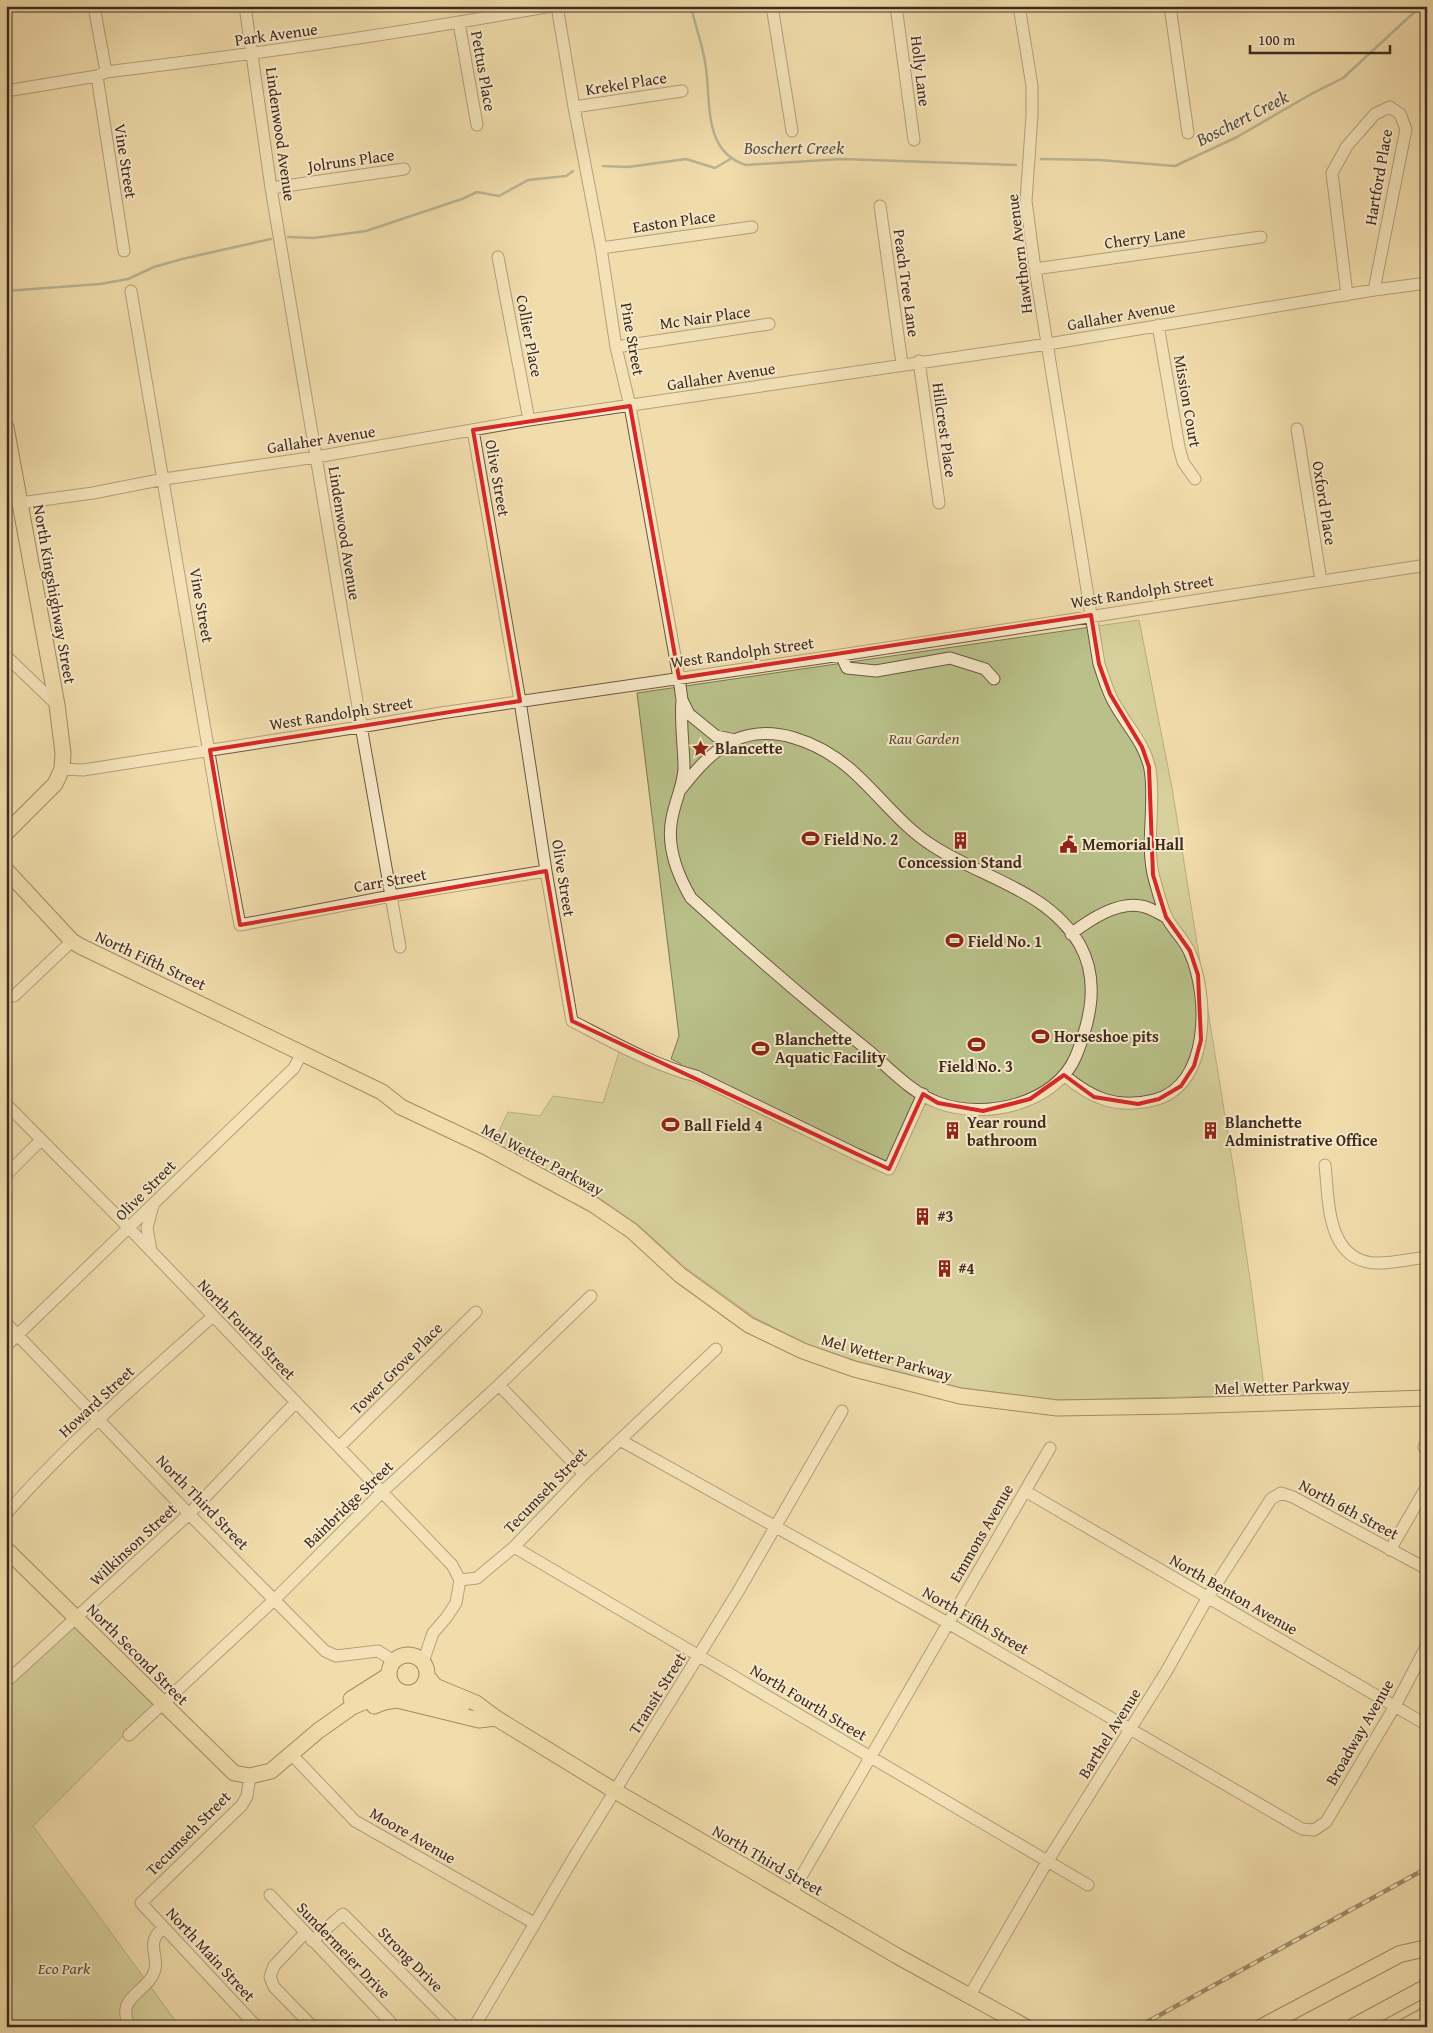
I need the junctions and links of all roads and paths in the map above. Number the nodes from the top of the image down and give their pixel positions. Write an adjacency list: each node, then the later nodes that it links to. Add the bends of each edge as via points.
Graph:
1 (94, 6): 11 (street, Vine Street)
2 (245, 6): 10 (street, Lindenwood Avenue)
3 (551, 6): 9 (street, Park Avenue)
4 (556, 6): 14 (street, Pine Street)
5 (772, 6): 16 (street)
6 (896, 6): 18 (street, Holly Lane)
7 (1019, 6): 27 (street, Hawthorn Avenue, via 1032,86 1026,201)
8 (1170, 6): 17 (street)
9 (459, 23): 10 (street, Park Avenue); 15 (street, Pettus Place)
10 (252, 54): 11 (street, Park Avenue); 20 (street, Lindenwood Avenue)
11 (101, 74): 12 (street, Park Avenue); 25 (street, Vine Street)
12 (6, 91)
13 (682, 91): 14 (street, Krekel Place)
14 (574, 107): 24 (street, Pine Street)
15 (477, 124)
16 (792, 131)
17 (1188, 134)
18 (914, 140)
19 (404, 169): 20 (street, Jolruns Place)
20 (272, 188): 43 (street, Lindenwood Avenue)
21 (880, 206): 37 (street, Peach Tree Lane)
22 (752, 226): 24 (street, Easton Place)
23 (1260, 237): 27 (street, Cherry Lane)
24 (601, 248): 35 (street, Pine Street)
25 (124, 250)
26 (498, 257): 39 (street, Collier Place)
27 (1035, 269): 34 (street, Hawthorn Avenue)
28 (1427, 283): 29 (street, Gallaher Avenue)
29 (1374, 290): 31 (street, Gallaher Avenue); 31 (street, Hartford Place, via 1406,129 1400,114 1390,107 1375,114 1347,146 1332,173)
30 (131, 292): 44 (street, Vine Street)
31 (1347, 295): 33 (street, Gallaher Avenue)
32 (768, 324): 35 (street, Mc Nair Place)
33 (1158, 325): 34 (street, Gallaher Avenue); 45 (street, Mission Court, via 1181,455)
34 (1048, 344): 36 (street, Gallaher Avenue); 51 (street, Hawthorn Avenue)
35 (616, 347): 38 (street, Pine Street)
36 (919, 362): 37 (street, Gallaher Avenue); 48 (street, Hillcrest Place)
37 (902, 364): 38 (street, Gallaher Avenue)
38 (630, 406): 39 (street, Gallaher Avenue); 54 (street, Pine Street)
39 (529, 420): 40 (street, Gallaher Avenue)
40 (473, 430): 43 (street, Gallaher Avenue); 57 (street, Olive Street)
41 (1297, 430): 50 (street, Oxford Place)
42 (7, 434): 46 (main road, North Kingshighway Street)
43 (316, 457): 44 (street, Gallaher Avenue); 59 (street, Lindenwood Avenue)
44 (164, 479): 47 (street, Gallaher Avenue, via 93,493); 61 (street, Vine Street)
45 (1195, 479)
46 (11, 488): 47 (main road, North Kingshighway Street)
47 (20, 502): 58 (main road, North Kingshighway Street)
48 (939, 503)
49 (1427, 565): 50 (street, West Randolph Street)
50 (1321, 581): 51 (street, West Randolph Street)
51 (1091, 615): 52 (street, West Randolph Street); 68 (street, Hawthorn Avenue, via 1098,664 1116,707 1138,739 1149,767 1151,852 1154,876)
52 (841, 655): 54 (street, West Randolph Street); 55 (street, via 847,668 876,671 950,658 985,669)
53 (6, 656): 58 (street)
54 (679, 678): 56 (street, Pine Street); 57 (street, West Randolph Street)
55 (994, 679)
56 (682, 700): 60 (street, via 689,714 716,736); 63 (street, Pine Street, via 680,719 684,770)
57 (520, 701): 59 (street, West Randolph Street); 66 (street, Olive Street)
58 (57, 705): 62 (main road, North Kingshighway Street)
59 (361, 727): 61 (street, West Randolph Street); 67 (street, Lindenwood Avenue)
60 (735, 740): 63 (street, via 698,768); 70 (street, via 780,734 826,751 849,768 913,833 1036,900 1057,916)
61 (210, 750): 62 (street, West Randolph Street, via 83,770); 69 (street, Vine Street)
62 (62, 769): 64 (main road, via 48,793)
63 (681, 789): 76 (street, via 672,819 671,846 679,878 691,898 814,1006)
64 (6, 833)
65 (6, 870): 71 (main road, North Fifth Street)
66 (546, 871): 67 (street, Carr Street); 76 (street, Olive Street, via 572,1021 630,1050 696,1076 889,1169)
67 (391, 896): 69 (street, Carr Street); 72 (street, Lindenwood Avenue)
68 (1166, 916): 70 (street, via 1132,905 1100,915); 75 (street, via 1190,951 1198,975 1201,1040 1194,1066 1181,1086 1159,1099 1134,1104 1116,1103 1094,1096)
69 (240, 925)
70 (1071, 934): 75 (street, via 1081,946 1090,974 1092,1001 1085,1032)
71 (72, 941): 73 (street); 74 (main road, North Fifth Street)
72 (400, 947)
73 (14, 996)
74 (302, 1053): 81 (main road, Mel Wetter Parkway, via 382,1092 404,1097 494,1142); 82 (street, Olive Street, via 294,1068)
75 (1064, 1075): 76 (street, via 1030,1099 984,1111 938,1103)
76 (923, 1094)
77 (6, 1104): 78 (street, North Fourth Street)
78 (41, 1140): 80 (street); 83 (street, North Fourth Street)
79 (1325, 1165): 85 (street, via 1333,1230 1345,1250 1371,1262)
80 (6, 1175)
81 (587, 1196): 94 (main road, Mel Wetter Parkway, via 637,1224 686,1268 754,1317 806,1344 857,1361 962,1388 1058,1400); 95 (main road, Mel Wetter Parkway, via 680,1275 749,1325 803,1351 854,1369 960,1396 1057,1408)
82 (155, 1201): 83 (street, Olive Street); 84 (street, via 146,1228)
83 (129, 1228): 84 (street, North Fourth Street); 90 (street, Olive Street)
84 (151, 1252): 88 (street, North Fourth Street)
85 (1427, 1257)
86 (591, 1296): 93 (street, Bainbridge Street)
87 (476, 1312): 100 (street, Tower Grove Place)
88 (213, 1316): 96 (street, North Fourth Street); 98 (street, Howard Street)
89 (6, 1323): 90 (street, North Third Street)
90 (18, 1335): 91 (street, Olive Street); 98 (street, North Third Street)
91 (6, 1346)
92 (716, 1349): 99 (street, Tecumseh Street)
93 (499, 1385): 102 (street); 105 (street, Bainbridge Street)
94 (1427, 1389)
95 (1427, 1398)
96 (296, 1402): 100 (street, North Fourth Street); 108 (street, Wilkinson Street)
97 (842, 1411): 109 (street, Transit Street)
98 (99, 1419): 107 (street, Howard Street, via 43,1472); 108 (street, North Third Street)
99 (620, 1440): 102 (street, Tecumseh Street); 109 (street, North Fifth Street)
100 (339, 1447): 105 (street, North Fourth Street)
101 (1050, 1448): 104 (street, Emmons Avenue)
102 (584, 1474): 110 (street, Tecumseh Street)
103 (1427, 1486): 112 (street)
104 (1025, 1491): 115 (street, North Benton Avenue); 118 (street, Emmons Avenue)
105 (382, 1492): 114 (street, North Fourth Street, via 452,1565); 116 (street, Bainbridge Street)
106 (1282, 1492): 112 (street, North 6th Street); 115 (street, Barthel Avenue, via 1271,1499)
107 (6, 1514)
108 (189, 1514): 116 (street, North Third Street); 117 (street, Wilkinson Street)
109 (776, 1525): 118 (street, North Fifth Street); 120 (street, Transit Street)
110 (514, 1547): 114 (street, Tecumseh Street, via 477,1578); 120 (street, North Fourth Street)
111 (6, 1549): 117 (main road, North Second Street)
112 (1390, 1550): 113 (street, North 6th Street)
113 (1427, 1569)
114 (460, 1580): 122 (street, via 456,1603 433,1633)
115 (1208, 1597): 127 (street, North Benton Avenue); 130 (street, Barthel Avenue)
116 (274, 1600): 121 (street, North Third Street, via 325,1651 336,1656 378,1652); 126 (street, Bainbridge Street)
117 (77, 1618): 123 (street, Wilkinson Street); 126 (main road, North Second Street)
118 (948, 1623): 130 (street, North Fifth Street); 134 (street, Emmons Avenue)
119 (1427, 1645): 127 (street, Broadway Avenue)
120 (699, 1656): 134 (street, North Fourth Street); 136 (street, Transit Street)
121 (391, 1668): 122 (main road, North Third Street, via 401,1656 409,1655 417,1657); 125 (main road, via 391,1682); 131 (main road, via 337,1709)
122 (425, 1669): 124 (main road, via 424,1685); 128 (main road, North Third Street, via 435,1686 476,1703)
123 (6, 1682)
124 (416, 1692): 125 (main road, North Third Street); 128 (main road, North Third Street)
125 (396, 1695): 128 (main road, via 479,1720); 131 (main road, via 352,1707)
126 (163, 1703): 132 (street, Bainbridge Street); 135 (main road, North Second Street, via 234,1773)
127 (1395, 1706): 129 (street, North Benton Avenue); 137 (street, Broadway Avenue, via 1326,1822)
128 (496, 1718): 136 (main road, North Third Street)
129 (1427, 1724)
130 (1130, 1729): 137 (street, North Fifth Street, via 1302,1829); 138 (street, Barthel Avenue)
131 (318, 1731): 133 (main road)
132 (129, 1735)
133 (292, 1755): 135 (main road, via 271,1771); 143 (street, Moore Avenue, via 355,1821)
134 (872, 1758): 138 (street, North Fourth Street); 140 (street, Emmons Avenue)
135 (250, 1776): 142 (street, Tecumseh Street, via 242,1805)
136 (615, 1791): 140 (main road, North Third Street); 143 (street, Transit Street)
137 (1314, 1830)
138 (1047, 1862): 139 (street, North Fourth Street); 148 (street, Barthel Avenue)
139 (1088, 1885)
140 (791, 1894): 148 (main road, North Third Street)
141 (270, 1895): 145 (street, Sundermeier Drive)
142 (141, 1904): 144 (street, North Main Street)
143 (534, 1923): 155 (street, Transit Street)
144 (163, 1928): 150 (street, via 152,1944 156,1962 152,1977 127,2004 126,2017); 151 (street, North Main Street)
145 (309, 1937): 152 (street, via 274,1966 270,1977 274,1986); 153 (street, Sundermeier Drive); 154 (street, Strong Drive, via 343,1914)
146 (1427, 1948): 157 (highway, via 1400,1954)
147 (1427, 1986): 158 (highway)
148 (970, 1996): 156 (main road, North Third Street)
149 (1427, 2015): 159 (highway)
150 (130, 2027)
151 (257, 2027)
152 (314, 2027)
153 (396, 2027)
154 (455, 2027)
155 (474, 2027)
156 (1026, 2027)
157 (1262, 2027)
158 (1353, 2027)
159 (1405, 2027)

